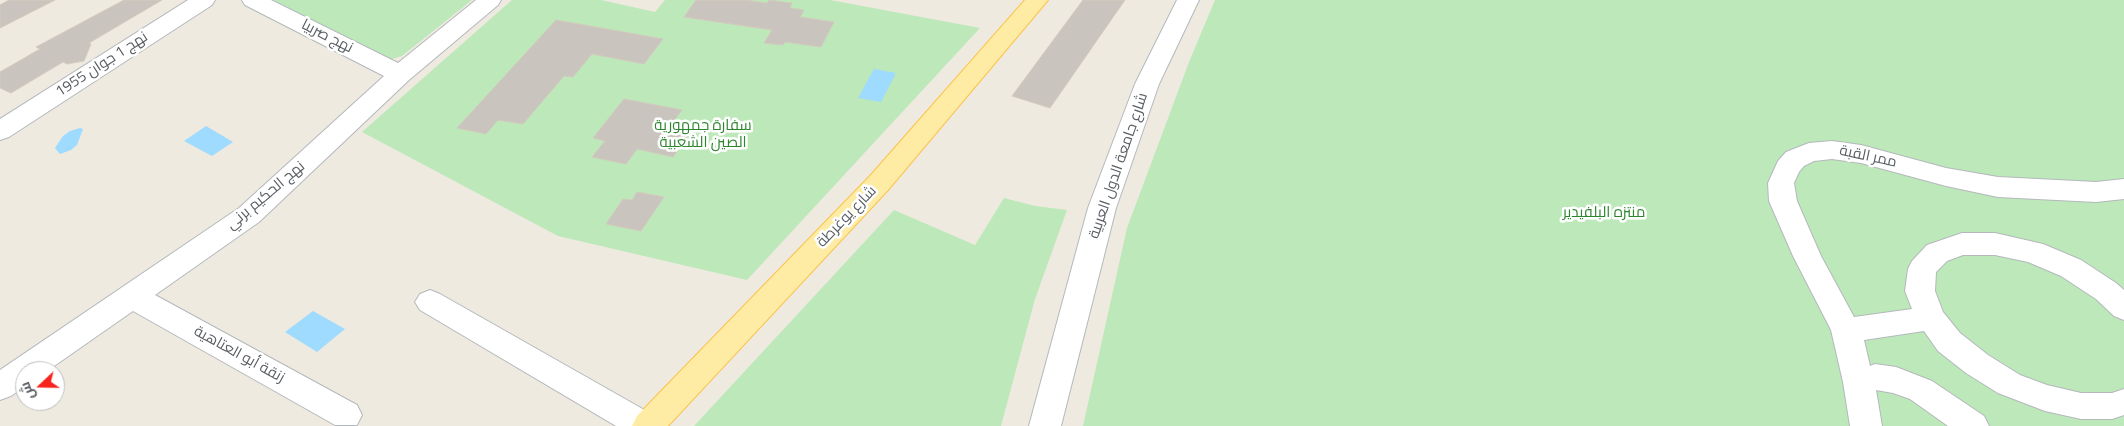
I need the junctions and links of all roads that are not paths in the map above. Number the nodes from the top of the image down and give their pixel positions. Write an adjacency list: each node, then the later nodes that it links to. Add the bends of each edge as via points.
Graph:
1 (204, 0): 7 (street, نهج 1 جوان 1955)
2 (253, 0): 6 (street, نهج صربيا)
3 (490, 0): 6 (street, نهج الحكيم برني)
4 (1037, 0): 19 (main road, شارع يوغرطة, via 879,183)
5 (1188, 0): 20 (street, شارع جامعة الدول العربية, via 1147,84 1102,208)
6 (400, 74): 9 (street, نهج الحكيم برني, via 249,215)
7 (0, 131)
8 (2124, 189): 13 (street, ممر القبة, via 2096,192 1998,187 1946,177 1862,154 1832,150 1809,152 1795,159 1781,183 1783,202)
9 (132, 296): 15 (street, نهج الحكيم برني); 17 (street, زنقة أبو العتاهية)
10 (430, 302): 18 (street)
11 (2124, 308): 12 (street, via 2106,291 2071,268 2033,252 1995,244 1962,244 1937,253 1922,269 1920,291)
12 (1930, 318): 13 (street); 16 (street, via 1949,342 2009,384 2045,398 2081,406 2112,406)
13 (1846, 330): 14 (street, ممر القبة)
14 (1859, 382): 21 (street, ممر القبة); 22 (street, via 1875,377 1896,380 1921,390)
15 (0, 387)
16 (2124, 402)
17 (346, 415)
18 (644, 426)
19 (648, 426)
20 (1045, 426)
21 (1866, 426)
22 (1973, 426)

